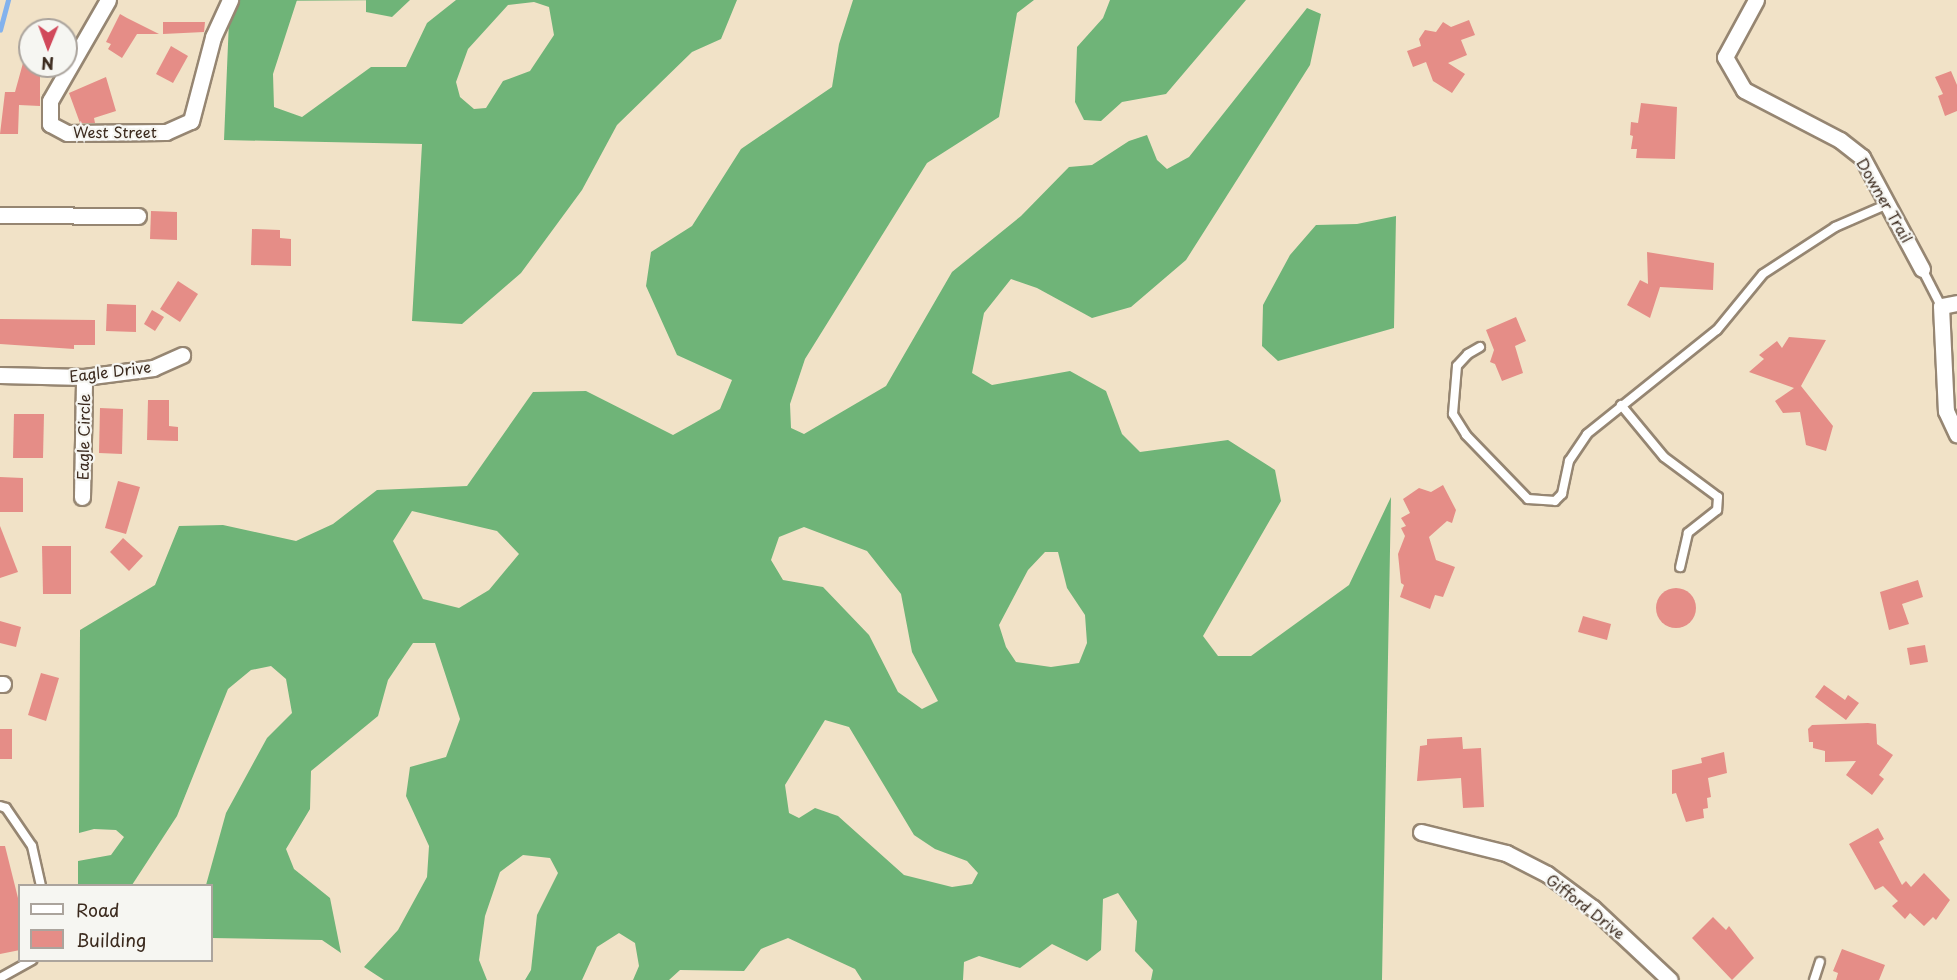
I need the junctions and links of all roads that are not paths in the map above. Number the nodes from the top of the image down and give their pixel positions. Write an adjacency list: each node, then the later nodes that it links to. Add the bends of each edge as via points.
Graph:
1 (108, 0): 2 (street, West Street, via 50,101 50,124 67,133 166,132 191,121 213,37)
2 (230, 0)
3 (1756, 0): 4 (street, Downer Trail, via 1725,57 1744,90 1840,140 1862,156)
4 (1888, 204): 7 (street, Downer Trail); 14 (lane, via 1836,228 1770,269 1717,330)
5 (0, 215): 6 (street)
6 (138, 216)
7 (1922, 269): 9 (lane, Downer Trail)
8 (1957, 303): 9 (street)
9 (1941, 306): 15 (street, Downer Trail, via 1946,411)
10 (1480, 347): 14 (lane, via 1457,366 1453,414 1466,435 1528,499 1555,501 1562,494 1576,446)
11 (182, 355): 13 (street, Eagle Drive, via 153,368)
12 (0, 375): 13 (street, Eagle Drive)
13 (84, 377): 16 (street, Eagle Circle)
14 (1621, 405): 17 (lane, via 1664,457 1718,497 1717,510 1688,533)
15 (1957, 435)
16 (82, 497)
17 (1680, 567)
18 (0, 806): 20 (lane, via 32,846)
19 (1421, 832): 24 (street, Gifford Drive, via 1506,854 1546,874 1593,908)
20 (41, 884)
21 (29, 962): 23 (lane)
22 (1820, 963): 25 (lane)
23 (3, 979)
24 (1670, 980)
25 (1814, 980)

